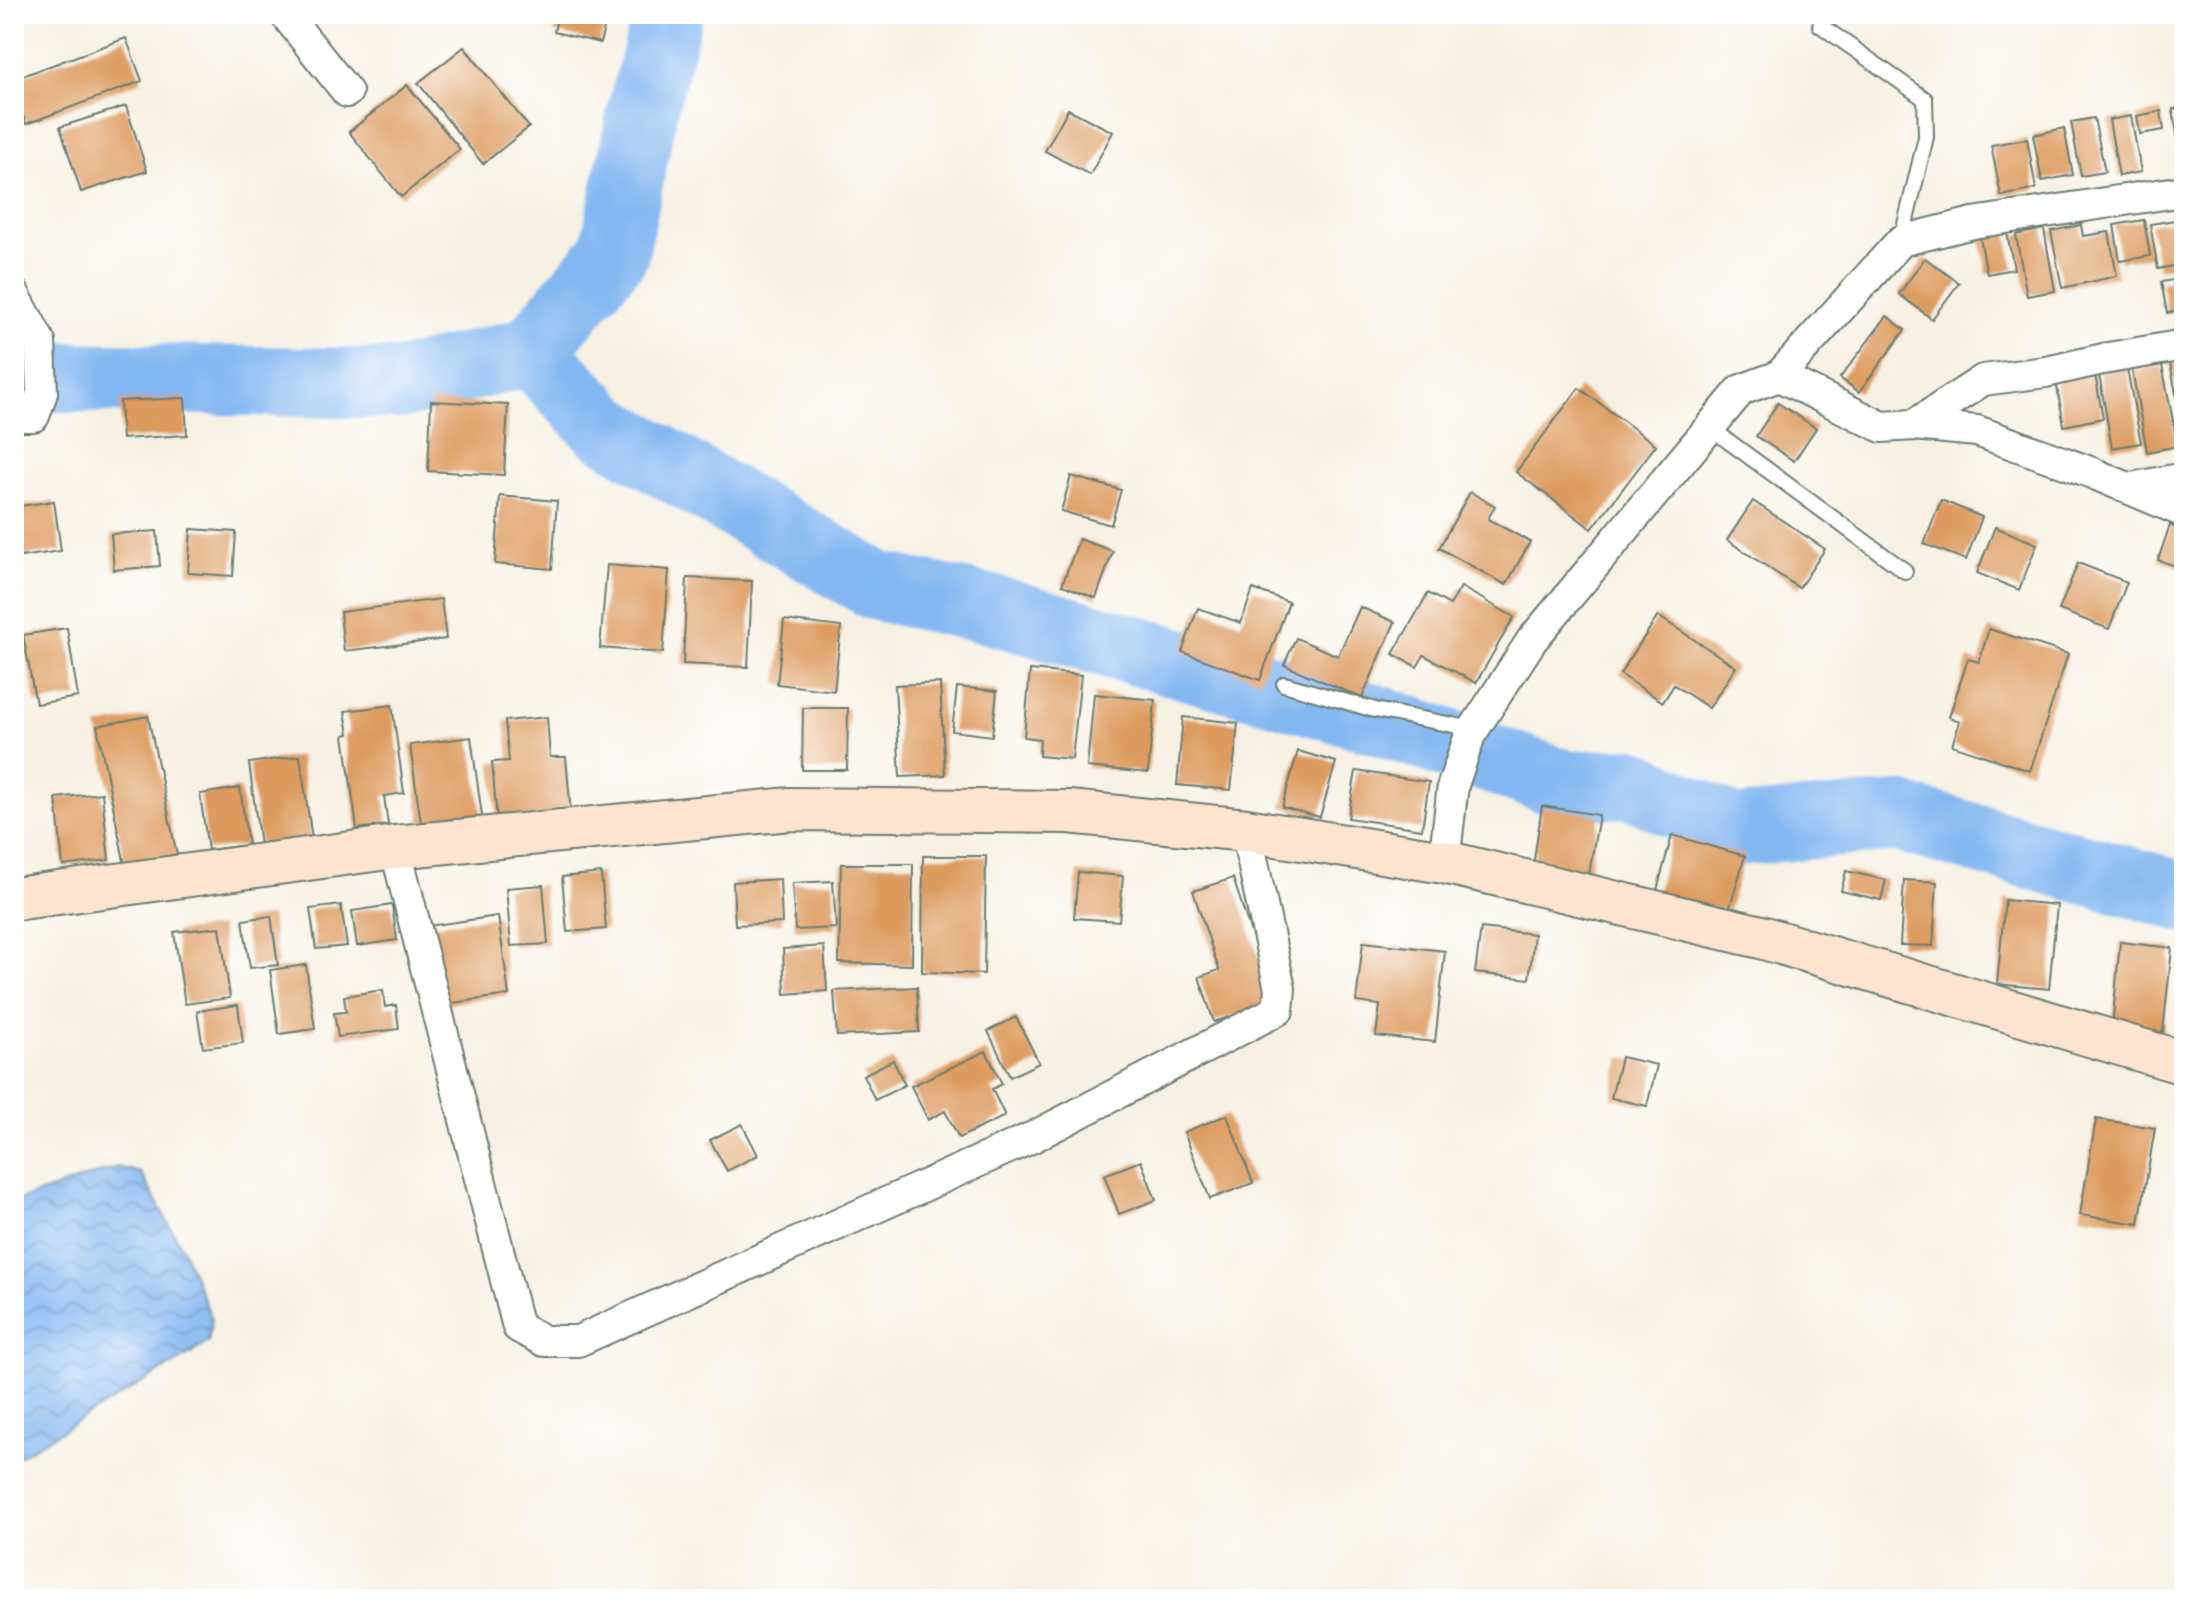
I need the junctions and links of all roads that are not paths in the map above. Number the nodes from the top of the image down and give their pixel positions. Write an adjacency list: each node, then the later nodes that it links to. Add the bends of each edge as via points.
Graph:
1 (285, 14): 3 (street)
2 (1820, 25): 5 (lane, via 1925,99 1926,137)
3 (347, 92)
4 (2184, 191): 5 (street, via 1973,223)
5 (1901, 241): 8 (street)
6 (14, 294): 9 (street, via 40,342 42,393 34,416)
7 (2184, 345): 10 (street, via 1983,380)
8 (1779, 376): 10 (street, via 1882,427); 11 (street, via 1741,390)
9 (14, 416)
10 (1914, 425): 13 (street, via 1977,431)
11 (1709, 426): 15 (lane); 17 (street, via 1532,640)
12 (2184, 478): 13 (street)
13 (2129, 488): 14 (street)
14 (2184, 512)
15 (1905, 571)
16 (1284, 684): 17 (lane)
17 (1472, 732): 20 (street, via 1453,785)
18 (1246, 830): 19 (street, via 1069,812 790,809); 19 (street, via 1280,989 1278,1010 1033,1137 578,1341 544,1341 518,1327); 20 (street)
19 (395, 847): 21 (street)
20 (1444, 862): 22 (street, via 1761,937)
21 (14, 899)
22 (2184, 1063)

